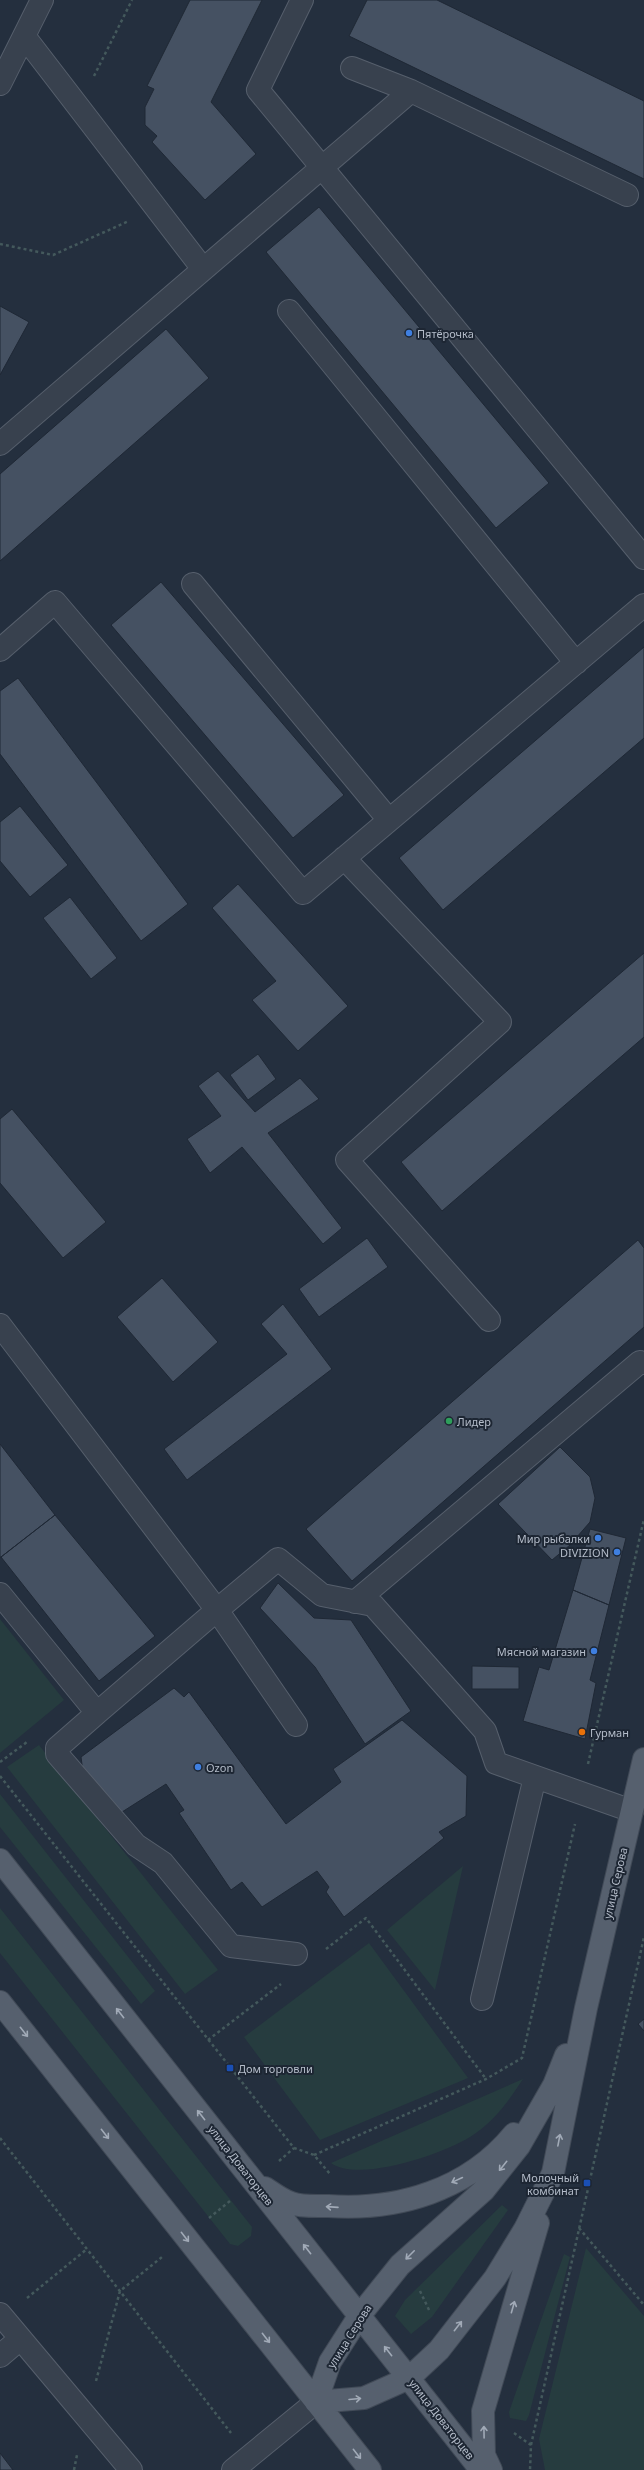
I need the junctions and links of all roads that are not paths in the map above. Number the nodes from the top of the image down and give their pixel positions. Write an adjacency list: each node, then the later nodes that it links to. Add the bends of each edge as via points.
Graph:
1 (42, 0): 3 (street)
2 (302, 0): 7 (street, via 258,90)
3 (24, 36): 5 (street); 9 (street)
4 (352, 68): 6 (street)
5 (0, 84)
6 (411, 91): 7 (street); 8 (street)
7 (320, 168): 9 (street); 12 (street)
8 (627, 195)
9 (204, 269): 11 (street)
10 (289, 311): 16 (street)
11 (0, 444)
12 (644, 558)
13 (193, 584): 17 (street)
14 (644, 605): 16 (street)
15 (0, 650): 18 (street, via 55,602 303,893)
16 (576, 663): 17 (street)
17 (390, 820): 18 (street)
18 (344, 858): 19 (street, via 500,1022 347,1160)
19 (489, 1320)
20 (0, 1325): 24 (street)
21 (644, 1362): 23 (street, via 640,1362)
22 (0, 1594): 25 (street)
23 (355, 1602): 24 (street, via 322,1595 278,1558); 28 (street, via 373,1605 485,1731 496,1763)
24 (217, 1610): 25 (street); 26 (street)
25 (97, 1713): 31 (street, via 57,1748 57,1754 136,1845 163,1862 230,1946)
26 (296, 1725)
27 (644, 1759): 29 (main road, улица Серова)
28 (535, 1776): 29 (street); 32 (street)
29 (632, 1811): 34 (main road, улица Серова)
30 (0, 1860): 37 (main road, улица Доваторцев, one-way to 30)
31 (296, 1954)
32 (482, 1999)
33 (0, 2002): 43 (main road, one-way to 43)
34 (586, 2008): 35 (main road, улица Серова); 36 (main road, улица Серова, one-way to 34)
35 (554, 2085): 37 (main road, улица Серова, one-way to 37, via 510,2138 472,2173 415,2199 393,2205 357,2208 292,2204); 38 (main road, улица Серова, one-way to 38, via 518,2146 484,2190 400,2265)
36 (553, 2173): 42 (main road, улица Серова, one-way to 36, via 439,2350 495,2278 525,2229); 48 (main road, улица Серова, one-way to 36, via 484,2455 483,2411)
37 (253, 2182): 38 (main road, улица Доваторцев, one-way to 37)
38 (360, 2315): 42 (main road, улица Доваторцев, one-way to 38); 43 (main road, улица Серова, via 330,2362)
39 (2, 2316): 40 (street)
40 (20, 2340): 41 (street); 45 (street)
41 (0, 2356)
42 (409, 2378): 43 (main road, улица Серова, one-way to 42, via 364,2398); 47 (main road, улица Доваторцев)
43 (316, 2402): 44 (street); 46 (main road, one-way to 46)
44 (241, 2463)
45 (131, 2470)
46 (370, 2470)
47 (482, 2470)
48 (491, 2470)

